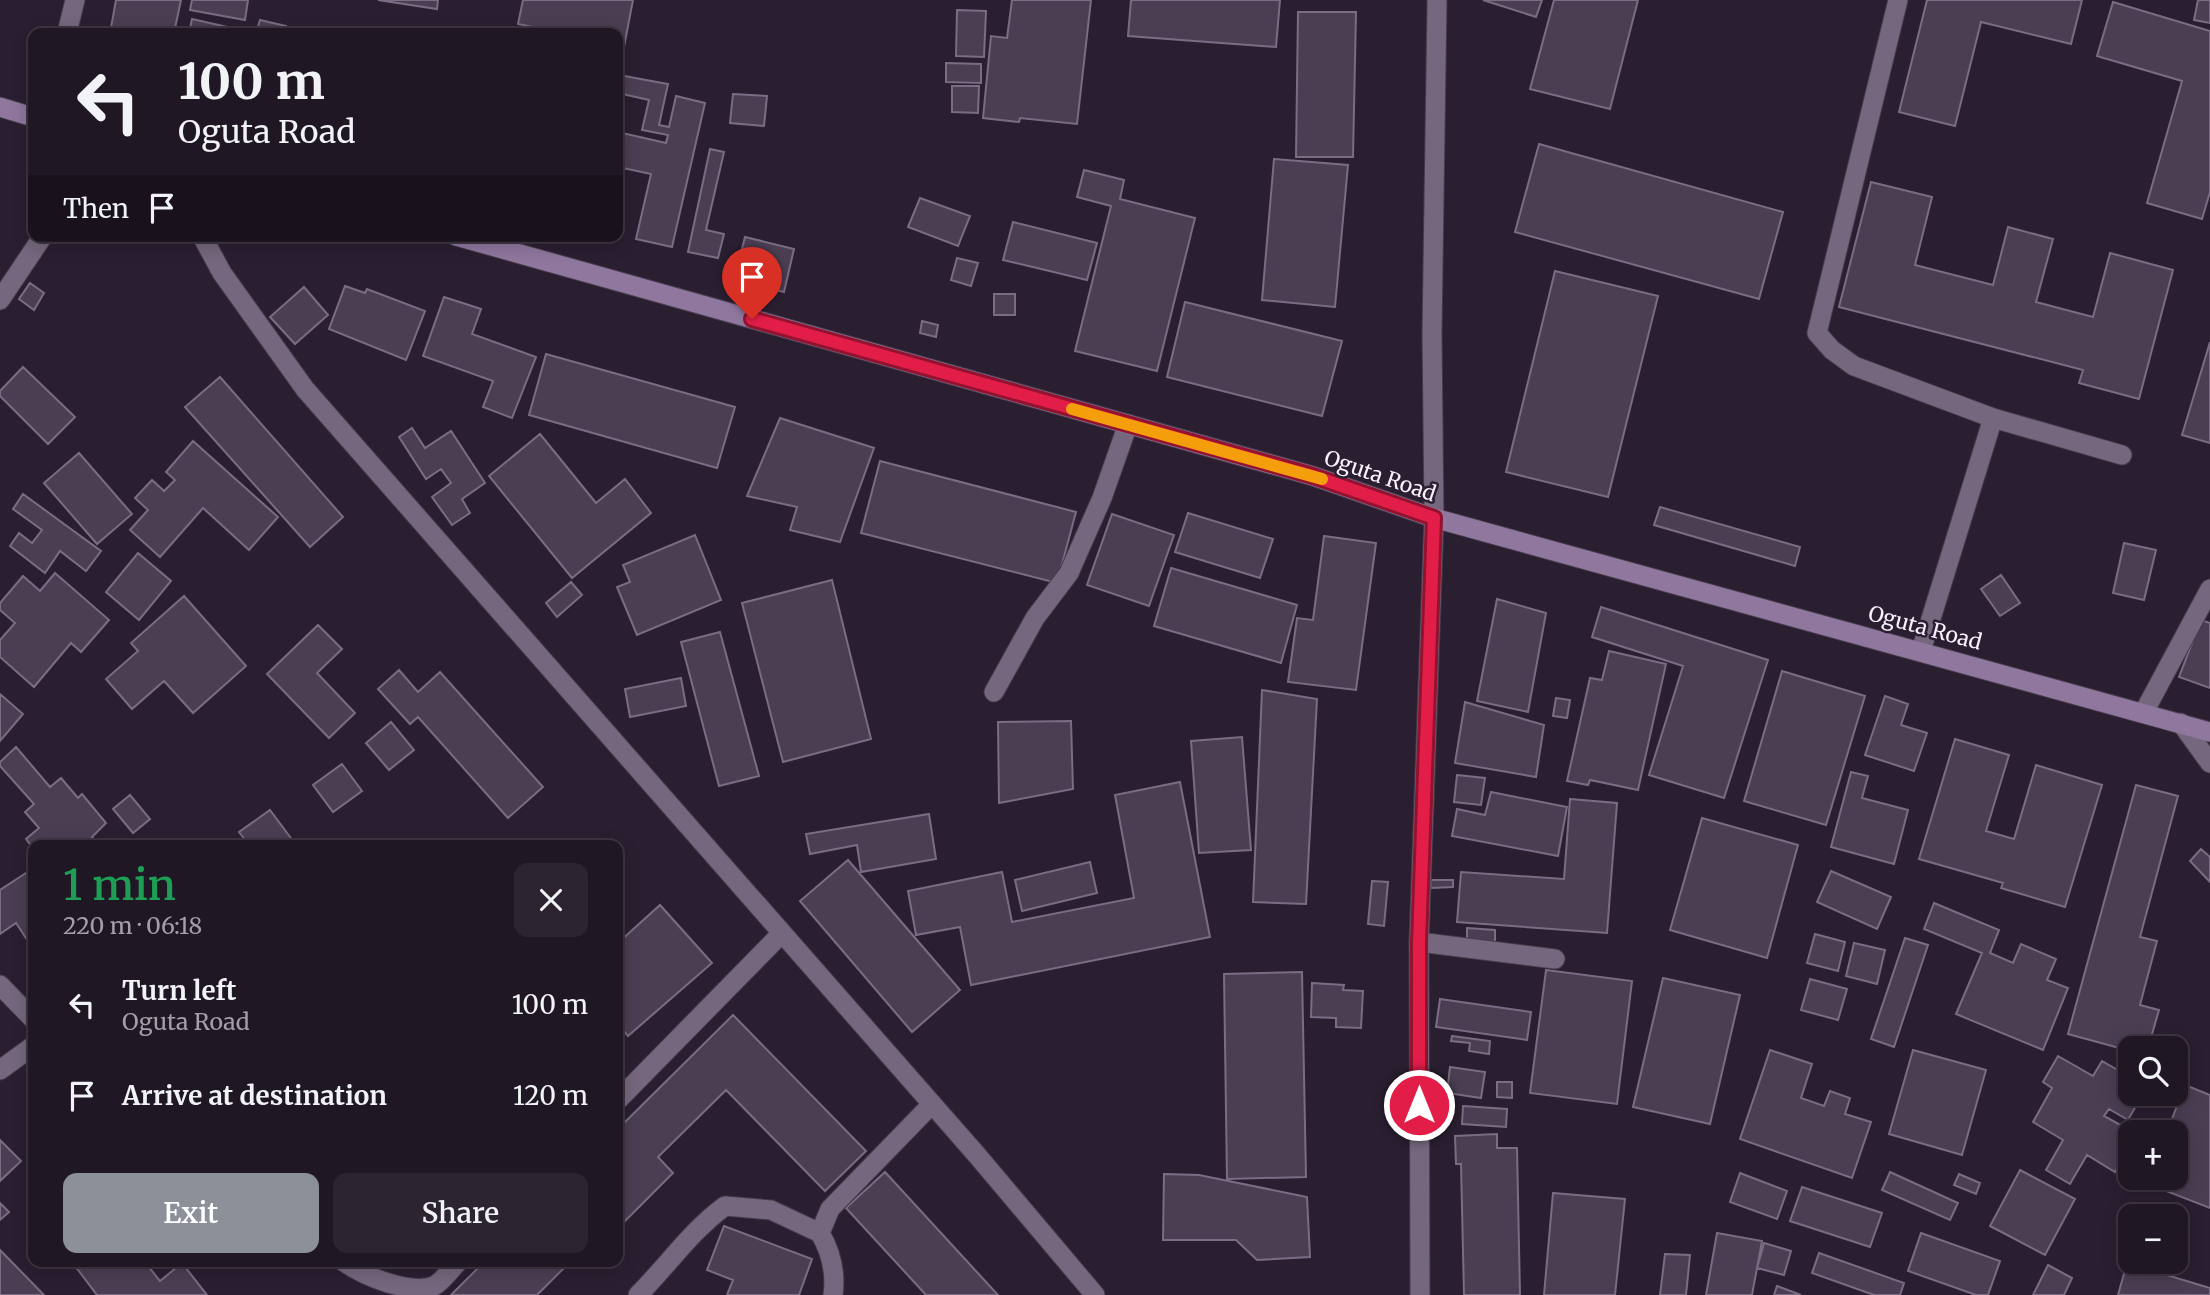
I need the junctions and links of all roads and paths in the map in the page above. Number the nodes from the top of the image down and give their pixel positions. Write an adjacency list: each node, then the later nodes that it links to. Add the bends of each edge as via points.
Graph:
1 (75, 0): 4 (street)
2 (1437, 0): 14 (street)
3 (1898, 0): 11 (street, via 1817,333 1854,366)
4 (68, 28)
5 (0, 107): 6 (main road)
6 (28, 115)
7 (40, 242): 10 (street)
8 (205, 242): 22 (street, via 222,273 305,389)
9 (477, 242): 12 (main road, Oguta Road)
10 (0, 300)
11 (1993, 418): 13 (street); 16 (street)
12 (1128, 424): 14 (main road, Oguta Road, via 1313,476); 17 (street, via 1069,573 1035,618)
13 (2122, 454)
14 (1434, 518): 16 (main road, Oguta Road); 23 (street)
15 (2210, 589): 18 (street)
16 (1920, 651): 18 (main road, Oguta Road)
17 (994, 692)
18 (2144, 712): 19 (main road, Oguta Road)
19 (2181, 723): 20 (main road, Oguta Road); 21 (street)
20 (2210, 732)
21 (2210, 762)
22 (782, 933): 29 (street); 30 (street)
23 (1419, 942): 24 (street); 37 (street)
24 (1555, 959)
25 (0, 985): 26 (street)
26 (28, 1013)
27 (28, 1050): 28 (street)
28 (0, 1070)
29 (623, 1095)
30 (932, 1104): 31 (street, via 830,1209); 36 (street)
31 (820, 1233): 34 (street, via 771,1210 725,1206 687,1238); 35 (street, via 830,1251)
32 (351, 1267): 33 (street, via 406,1289 434,1286)
33 (453, 1267)
34 (638, 1295)
35 (833, 1295)
36 (1095, 1295)
37 (1420, 1295)

